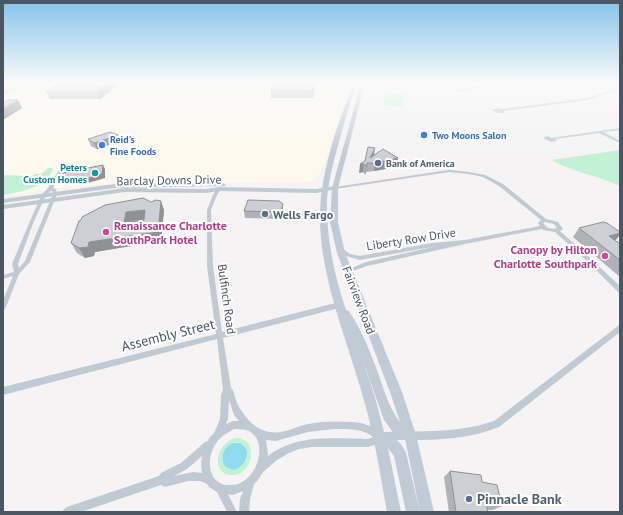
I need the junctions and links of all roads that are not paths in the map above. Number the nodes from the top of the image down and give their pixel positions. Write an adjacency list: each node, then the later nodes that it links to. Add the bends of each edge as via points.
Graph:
1 (347, 107): 15 (main road, Fairview Road)
2 (351, 107): 6 (main road)
3 (357, 107): 6 (main road, Fairview Road)
4 (526, 107): 5 (street)
5 (503, 110)
6 (356, 111): 14 (main road, Fairview Road)
7 (620, 129): 8 (street)
8 (600, 132): 9 (street); 10 (street)
9 (554, 138)
10 (620, 142)
11 (60, 171): 13 (street)
12 (220, 187): 15 (street, Barclay Downs Drive); 16 (street, Barclay Downs Drive, via 206,190 125,190); 32 (street, Bulfinch Road, via 210,207 208,236)
13 (50, 188): 16 (street, via 55,191); 17 (street)
14 (335, 188): 15 (street, Barclay Downs Drive); 20 (street, Barclay Downs Drive, via 449,171 469,173 484,176 501,185); 24 (main road, Fairview Road, via 334,222)
15 (325, 189): 29 (main road, Fairview Road, via 325,238 328,261)
16 (54, 196): 17 (street, Barclay Downs Drive); 25 (street, via 27,262)
17 (42, 198): 18 (street, Barclay Downs Drive); 19 (street, Barclay Downs Drive); 25 (street, via 15,264)
18 (3, 201)
19 (3, 207)
20 (544, 220): 21 (street, via 540,222); 22 (street, Barclay Downs Drive, via 550,220 558,225 560,229)
21 (542, 227): 22 (street, Barclay Downs Drive); 23 (street, Liberty Row Drive)
22 (557, 231): 28 (street, Barclay Downs Drive)
23 (465, 242): 24 (street, Liberty Row Drive, via 427,245 360,258 348,255); 26 (street, Liberty Row Drive, via 366,264 351,270)
24 (340, 248): 26 (main road, Fairview Road)
25 (17, 273): 27 (street); 30 (street)
26 (349, 275): 36 (main road, Fairview Road, via 390,376)
27 (3, 277)
28 (620, 290)
29 (340, 305): 32 (street, Assembly Street); 36 (main road, via 355,329 388,416 399,431); 37 (main road, Fairview Road, via 362,371)
30 (3, 307)
31 (620, 328): 36 (street, via 496,424 460,435)
32 (220, 335): 33 (street, Assembly Street); 34 (street, Bulfinch Road)
33 (3, 390)
34 (227, 390): 35 (street, Bulfinch Road, via 240,416); 38 (street, Bulfinch Road, via 224,419)
35 (253, 430): 37 (street, via 268,437 278,437 318,426 357,426 370,429); 38 (street, via 242,425 233,425); 39 (street, via 261,439 264,451)
36 (410, 435): 37 (street); 49 (main road, Fairview Road)
37 (379, 436): 39 (street, via 368,443 300,444 278,455); 47 (main road, Fairview Road); 48 (main road, via 389,440 400,453)
38 (214, 438): 40 (street, via 188,462 164,476); 42 (street, via 206,452 205,462 206,473)
39 (260, 469): 41 (street)
40 (162, 480): 42 (street, via 167,482 192,476); 44 (street)
41 (251, 481): 43 (street, via 236,490); 46 (street)
42 (212, 482): 43 (street)
43 (220, 488): 45 (street)
44 (67, 512)
45 (232, 512)
46 (244, 512)
47 (394, 512)
48 (413, 512)
49 (427, 512)

